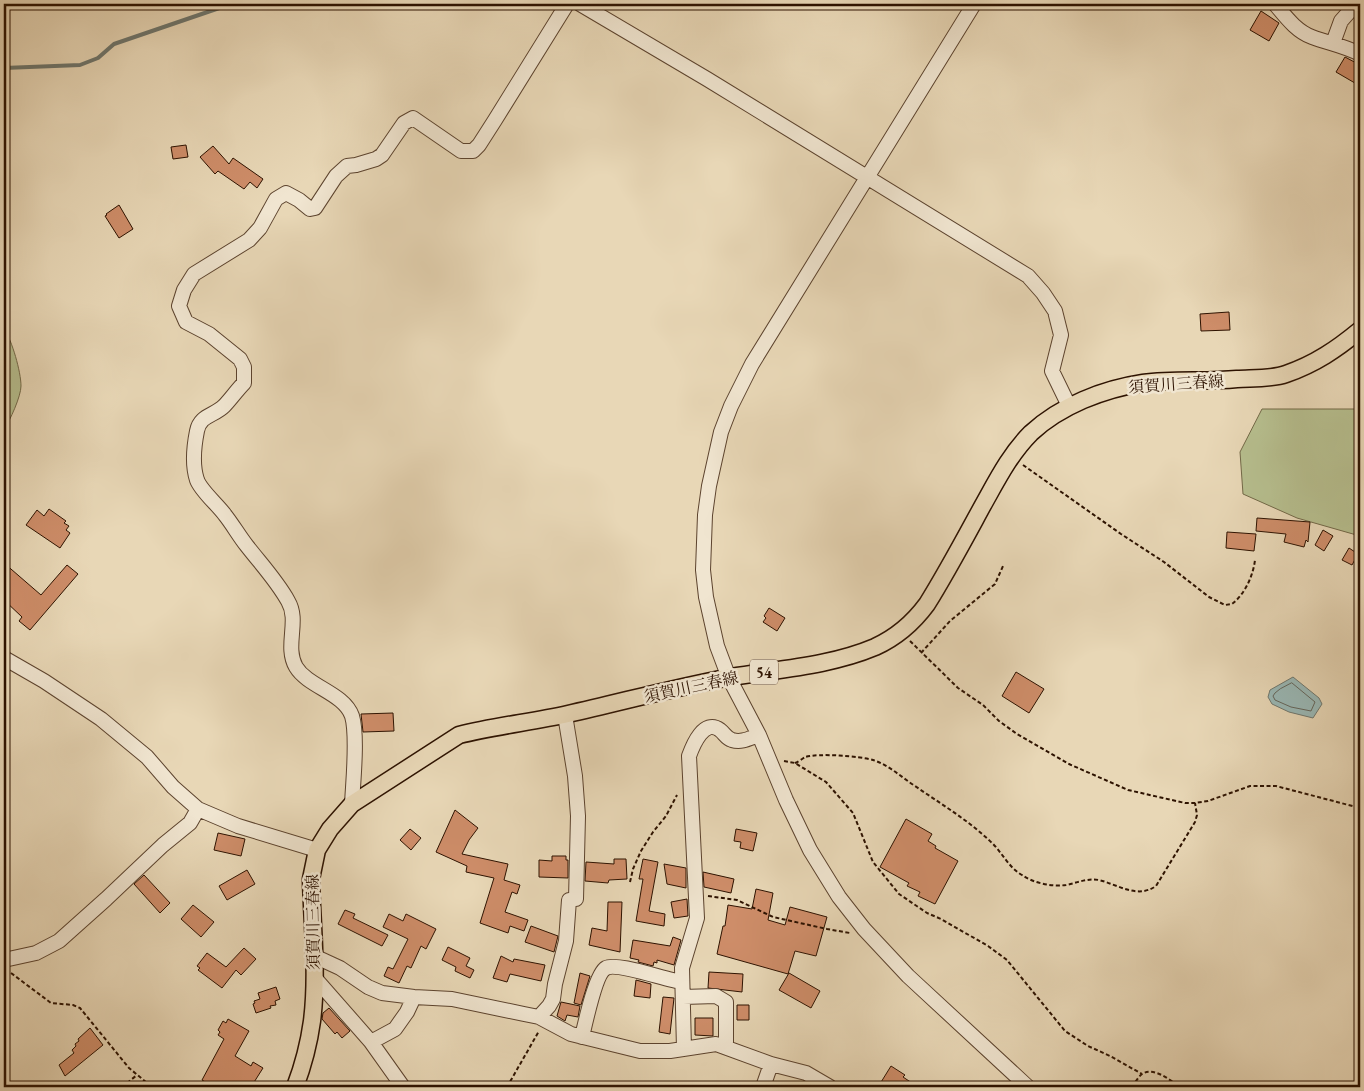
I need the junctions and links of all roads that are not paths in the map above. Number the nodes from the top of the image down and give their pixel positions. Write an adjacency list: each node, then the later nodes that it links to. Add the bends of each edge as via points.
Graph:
1 (567, 4): 15 (street, via 473,150 461,151 413,118 404,123 382,155 347,166 336,176 315,208 310,209 292,195 282,195 249,240 194,274 186,285 179,306 186,322 209,334 240,359 244,368 244,384 223,407 203,418 197,428 194,469 197,482 263,564 288,601 293,613 290,656 297,669 341,702 352,717)
2 (580, 4): 8 (street)
3 (974, 4): 8 (street)
4 (1275, 4): 6 (street, via 1297,28 1311,37)
5 (1356, 4): 6 (street, via 1341,21)
6 (1332, 43): 7 (street)
7 (1360, 54)
8 (866, 177): 10 (street, via 1028,276 1055,311 1061,336 1052,371); 12 (street, via 752,364 721,432 705,515 703,570 717,646)
9 (1360, 330): 10 (main road, 須賀川三春線 / 54, via 1320,360 1284,375 1144,383 1119,388)
10 (1069, 406): 12 (main road, 須賀川三春線 / 54, via 1030,434 1010,458 931,597 902,632 855,655 833,661)
11 (4, 658): 16 (street, via 101,719 147,757)
12 (729, 678): 13 (main road, 須賀川三春線 / 54); 14 (street)
13 (565, 715): 15 (main road, 須賀川三春線 / 54, via 460,735); 24 (street, via 578,816 572,899 553,999)
14 (759, 735): 21 (street, via 744,741 734,740 711,728 698,735 689,756 696,918 682,968); 34 (street, via 810,850 864,929 908,976)
15 (352, 804): 17 (main road, 須賀川三春線 / 54)
16 (198, 809): 17 (street, via 238,826); 19 (street, via 190,823 59,941)
17 (317, 850): 18 (main road, 須賀川三春線 / 54, via 311,879)
18 (314, 956): 20 (main road, 須賀川三春線 / 54); 22 (street, via 382,993)
19 (6, 965)
20 (314, 977): 26 (street); 30 (main road, 須賀川三春線 / 54, via 312,1021)
21 (682, 982): 23 (street); 25 (street, via 628,968 604,968 597,981)
22 (414, 997): 24 (street, via 452,999); 26 (street, via 395,1029)
23 (683, 997): 27 (street, via 716,996 726,1002); 28 (street)
24 (543, 1019): 25 (street)
25 (582, 1037): 28 (street, via 640,1051)
26 (371, 1042): 31 (street)
27 (724, 1046): 28 (street, via 716,1044); 29 (street)
28 (684, 1049)
29 (771, 1064): 32 (street); 33 (street, via 806,1073)
30 (295, 1087)
31 (403, 1087)
32 (763, 1087)
33 (830, 1087)
34 (1028, 1087)

